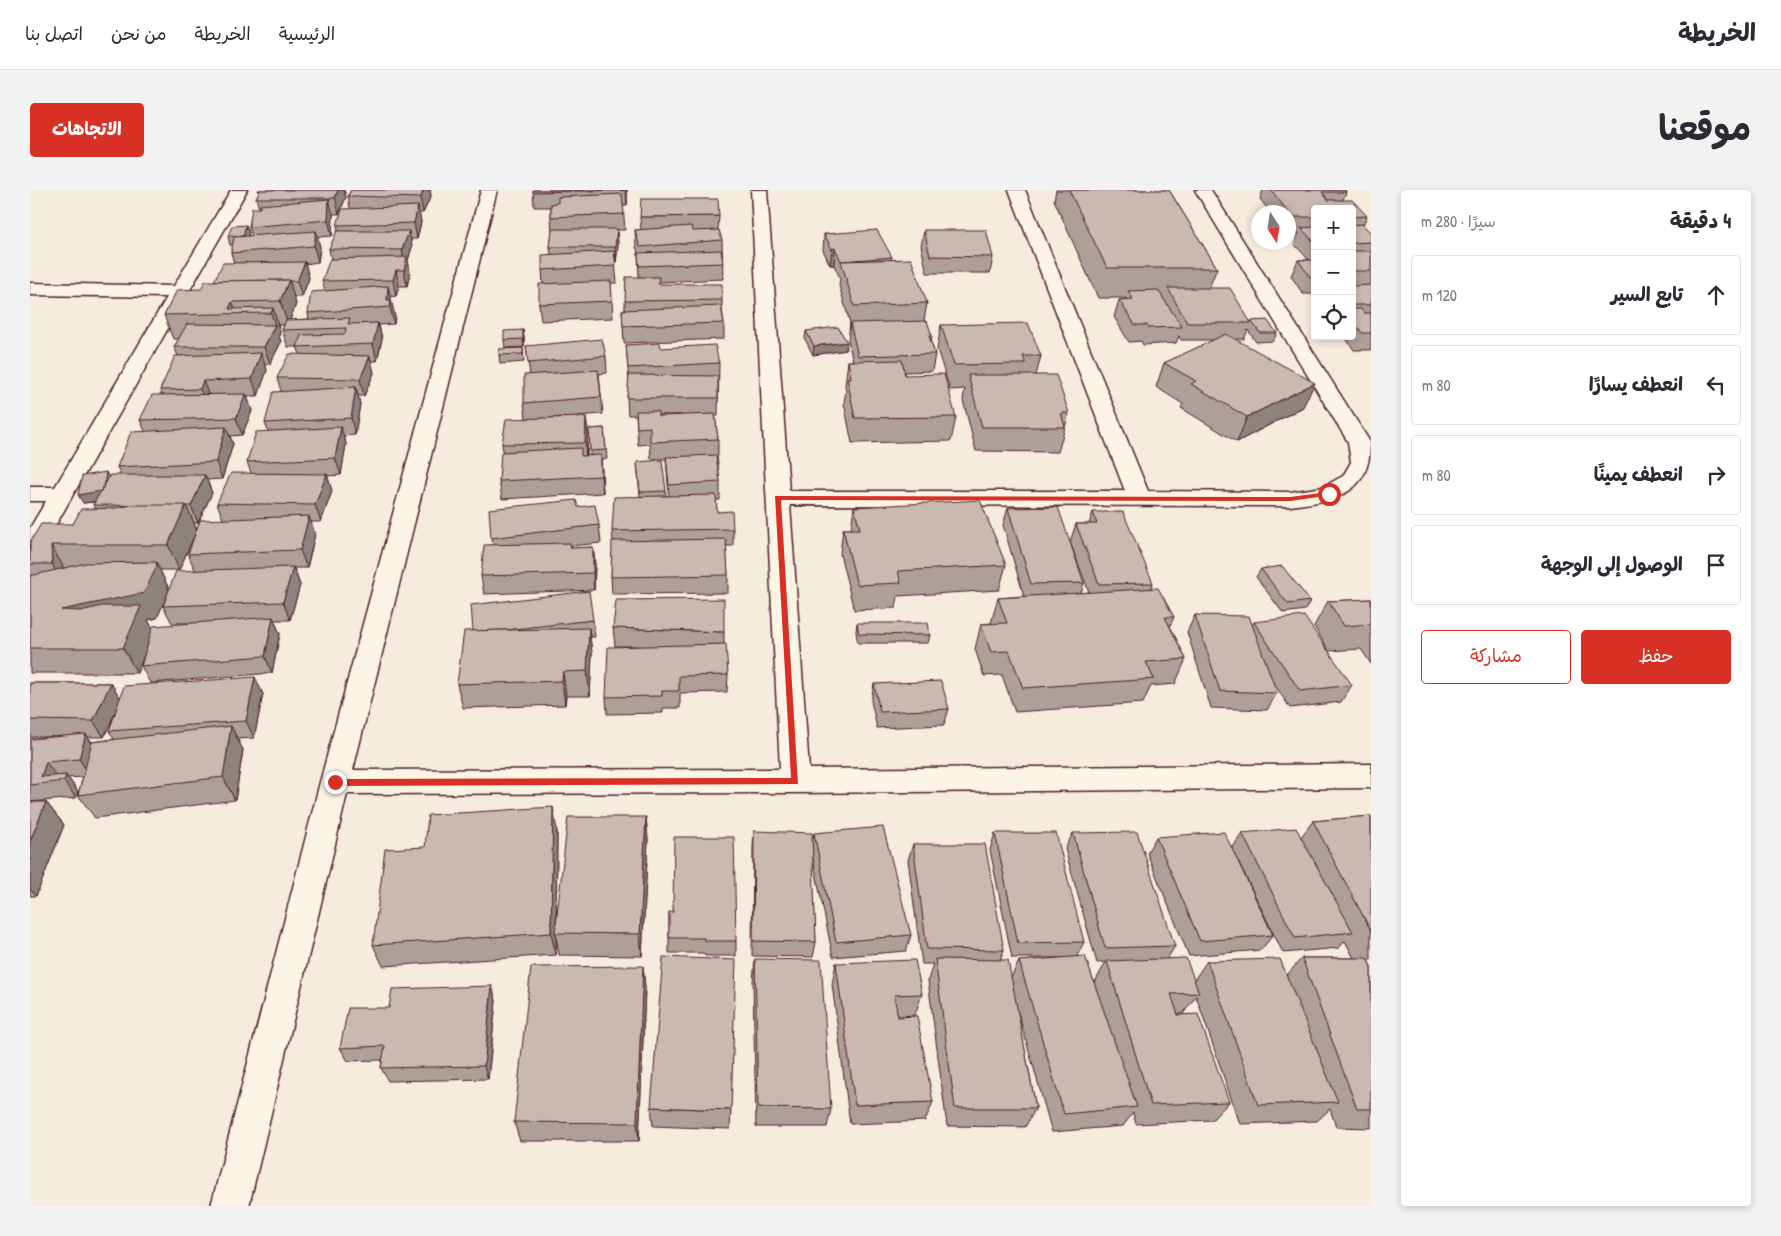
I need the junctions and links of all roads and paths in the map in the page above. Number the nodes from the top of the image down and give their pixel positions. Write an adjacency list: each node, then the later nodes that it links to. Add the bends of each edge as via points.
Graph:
1 (239, 190): 7 (street)
2 (489, 190): 15 (street)
3 (759, 190): 10 (street)
4 (1017, 190): 11 (street)
5 (1203, 190): 11 (street, via 1358,442 1362,462 1352,481 1329,494 1290,499)
6 (30, 289): 7 (street)
7 (180, 292): 9 (street)
8 (30, 494): 9 (street)
9 (62, 494): 12 (street)
10 (778, 498): 11 (street); 14 (street)
11 (1139, 498)
12 (30, 549)
13 (1371, 776): 14 (street)
14 (795, 781): 15 (street)
15 (335, 782): 16 (street)
16 (230, 1206)

